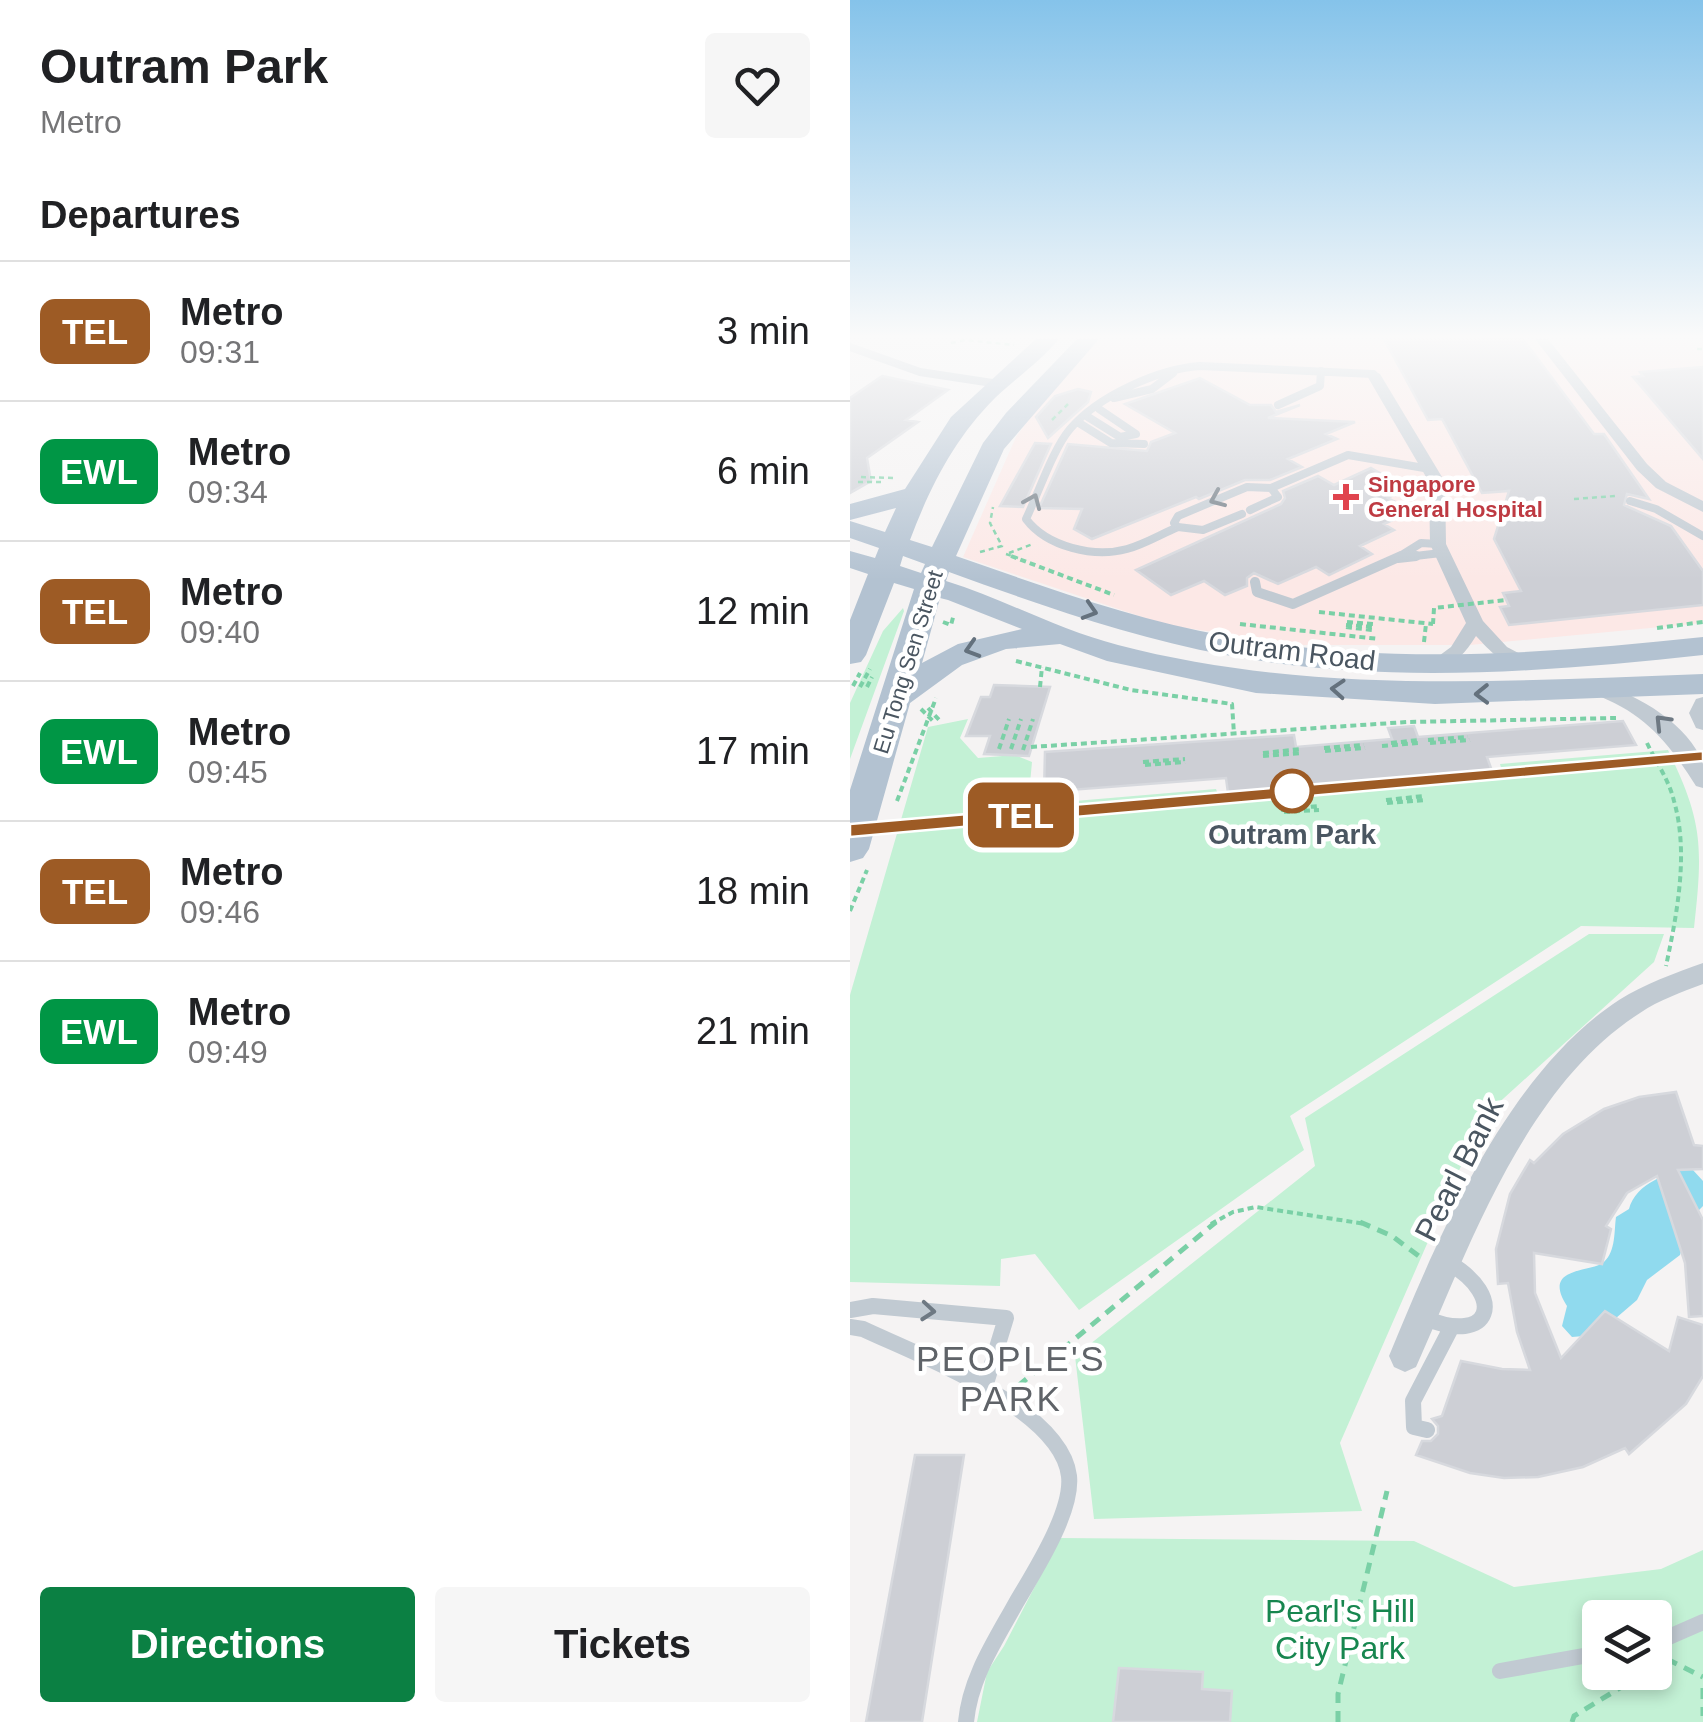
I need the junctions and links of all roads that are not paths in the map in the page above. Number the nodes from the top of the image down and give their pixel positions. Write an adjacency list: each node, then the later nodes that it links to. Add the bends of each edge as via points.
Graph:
1 (965, 419): 11 (main road)
2 (1013, 419): 14 (main road, Eu Tong Sen Street)
3 (1084, 419): 8 (lane)
4 (1092, 419): 5 (lane, via 1120,437 1136,434)
5 (1117, 419)
6 (1400, 419): 10 (street)
7 (1605, 419): 15 (street, via 1662,485)
8 (1078, 423): 9 (lane, via 1111,443); 17 (lane, one-way to 8, via 1121,550 1064,546 1030,528 1028,510 1056,451)
9 (1144, 444)
10 (1430, 469): 12 (lane, via 1348,454); 20 (street, via 1437,482)
11 (905, 484): 16 (main road); 22 (main road)
12 (1271, 488): 17 (lane, one-way to 17, via 1247,487 1178,516); 17 (lane, via 1278,497 1246,512 1203,530)
13 (1630, 501): 19 (lane)
14 (966, 505): 23 (main road, Eu Tong Sen Street); 25 (main road, via 963,533)
15 (1703, 506)
16 (850, 512)
17 (1178, 527)
18 (850, 529): 22 (main road)
19 (1701, 538)
20 (1440, 549): 24 (lane, via 1398,558 1293,604 1257,592); 26 (street)
21 (850, 559): 22 (main road)
22 (890, 559): 23 (main road); 30 (main road)
23 (934, 574): 25 (main road, Outram Road); 27 (main road, Outram Road, via 958,594); 35 (main road, Eu Tong Sen Street)
24 (1255, 582)
25 (1018, 589): 29 (main road, Outram Road, one-way to 29, via 1162,632 1294,656)
26 (1475, 623): 29 (street, via 1458,651); 31 (street, via 1500,651)
27 (1061, 637): 33 (main road, Outram Road, one-way to 27, via 1408,694 1256,683); 35 (main road, one-way to 35, via 1025,637 956,654)
28 (1703, 646): 31 (main road, Outram Road)
29 (1432, 650): 31 (main road, Outram Road)
30 (857, 656)
31 (1523, 664)
32 (1703, 684): 33 (main road, Outram Road)
33 (1600, 690): 37 (street, one-way to 33, via 1652,712)
34 (1703, 702): 36 (street)
35 (915, 706): 38 (main road, Eu Tong Sen Street)
36 (1703, 724)
37 (1703, 781)
38 (856, 845)
39 (1703, 973): 40 (street, Pearl Bank, via 1620,1013 1548,1080 1498,1155)
40 (1446, 1270): 42 (street, Pearl Bank); 44 (lane, via 1482,1284 1487,1299 1472,1329)
41 (850, 1310): 46 (lane, one-way to 46, via 873,1306 1006,1318)
42 (1423, 1317): 44 (lane); 45 (street, Pearl Bank)
43 (850, 1327): 46 (lane)
44 (1450, 1330): 47 (lane, via 1413,1401 1414,1427)
45 (1405, 1356)
46 (991, 1394): 52 (lane, via 1029,1416 1057,1444 1069,1476 1050,1541 978,1674)
47 (1427, 1430)
48 (1703, 1622): 49 (lane)
49 (1672, 1643)
50 (1582, 1656): 51 (lane)
51 (1500, 1671)
52 (966, 1722)

